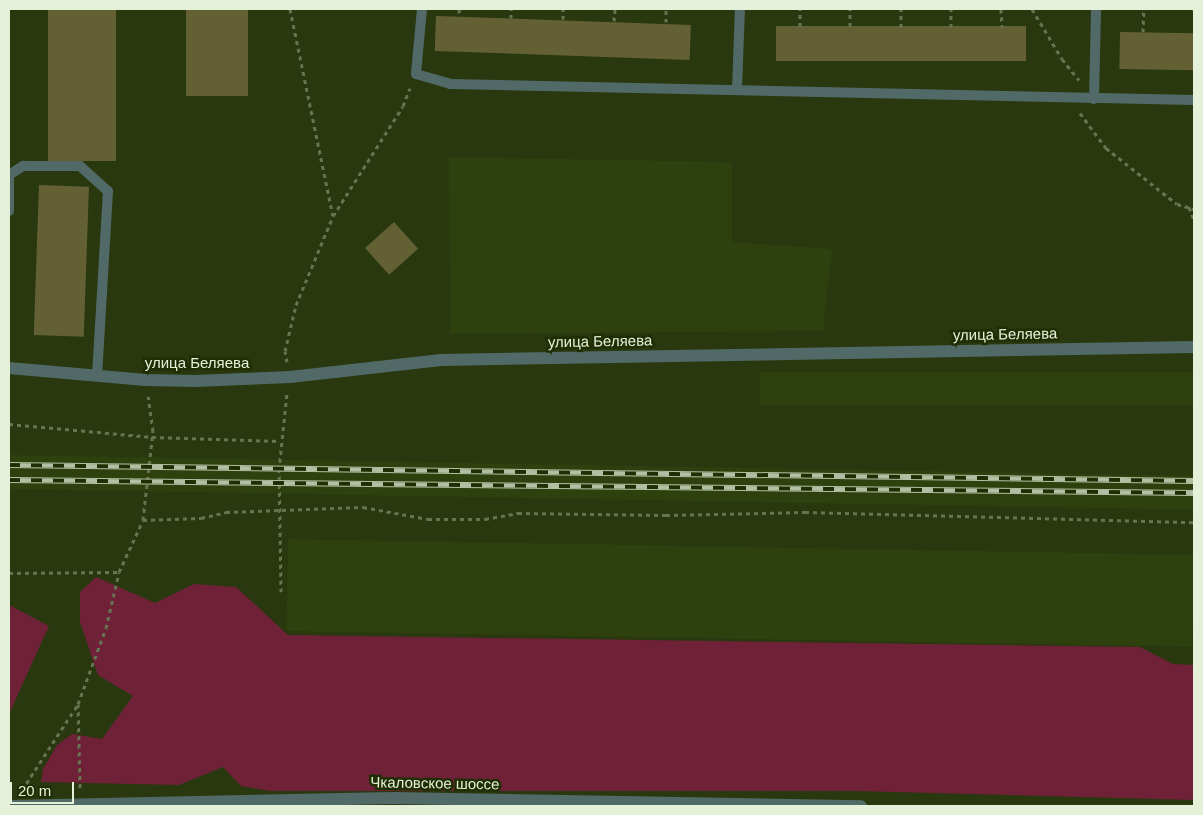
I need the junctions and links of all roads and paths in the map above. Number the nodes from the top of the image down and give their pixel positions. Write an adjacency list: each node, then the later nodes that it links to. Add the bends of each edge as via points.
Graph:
1 (290, 9): 36 (path)
2 (422, 9): 28 (lane)
3 (460, 9): 17 (path)
4 (511, 9): 18 (path)
5 (563, 9): 19 (path)
6 (615, 9): 20 (path)
7 (666, 9): 21 (path)
8 (740, 9): 29 (lane)
9 (800, 9): 22 (path)
10 (850, 9): 23 (path)
11 (901, 9): 24 (path)
12 (951, 9): 25 (path)
13 (1001, 9): 26 (path)
14 (1032, 9): 30 (path, via 1062,59 1081,82)
15 (1096, 9): 31 (lane)
16 (1144, 9): 27 (path)
17 (460, 16)
18 (511, 18)
19 (563, 19)
20 (614, 21)
21 (666, 22)
22 (800, 26)
23 (850, 26)
24 (901, 27)
25 (951, 27)
26 (1002, 27)
27 (1143, 32)
28 (416, 74): 29 (lane, via 450,84); 36 (path, via 403,106)
29 (737, 89): 30 (lane)
30 (1080, 99): 31 (lane); 33 (path, via 1080,113 1106,148 1177,204)
31 (1094, 99): 32 (lane)
32 (1194, 100)
33 (1190, 208): 34 (path); 37 (path)
34 (1194, 209)
35 (9, 211): 40 (lane, via 9,175 23,166 80,166 108,191)
36 (333, 216): 41 (path, via 296,305 285,351)
37 (1194, 220)
38 (1194, 347): 41 (street, улица Беляева, via 441,360)
39 (9, 368): 40 (street, улица Беляева)
40 (97, 374): 42 (street, улица Беляева)
41 (290, 377): 42 (street, улица Беляева); 45 (path)
42 (145, 380): 44 (path)
43 (9, 424): 44 (path)
44 (152, 437): 45 (path); 47 (path)
45 (280, 442): 46 (path)
46 (281, 510): 47 (path); 48 (path, via 363,507 428,519 485,519 518,513 666,515 805,512); 51 (path)
47 (143, 520): 49 (path)
48 (1194, 522)
49 (118, 572): 50 (path); 52 (path, via 106,628)
50 (9, 573)
51 (280, 592)
52 (78, 704): 53 (path); 54 (path)
53 (80, 788)
54 (13, 806): 55 (street, Чкаловское шоссе, via 393,798)
55 (861, 806)

